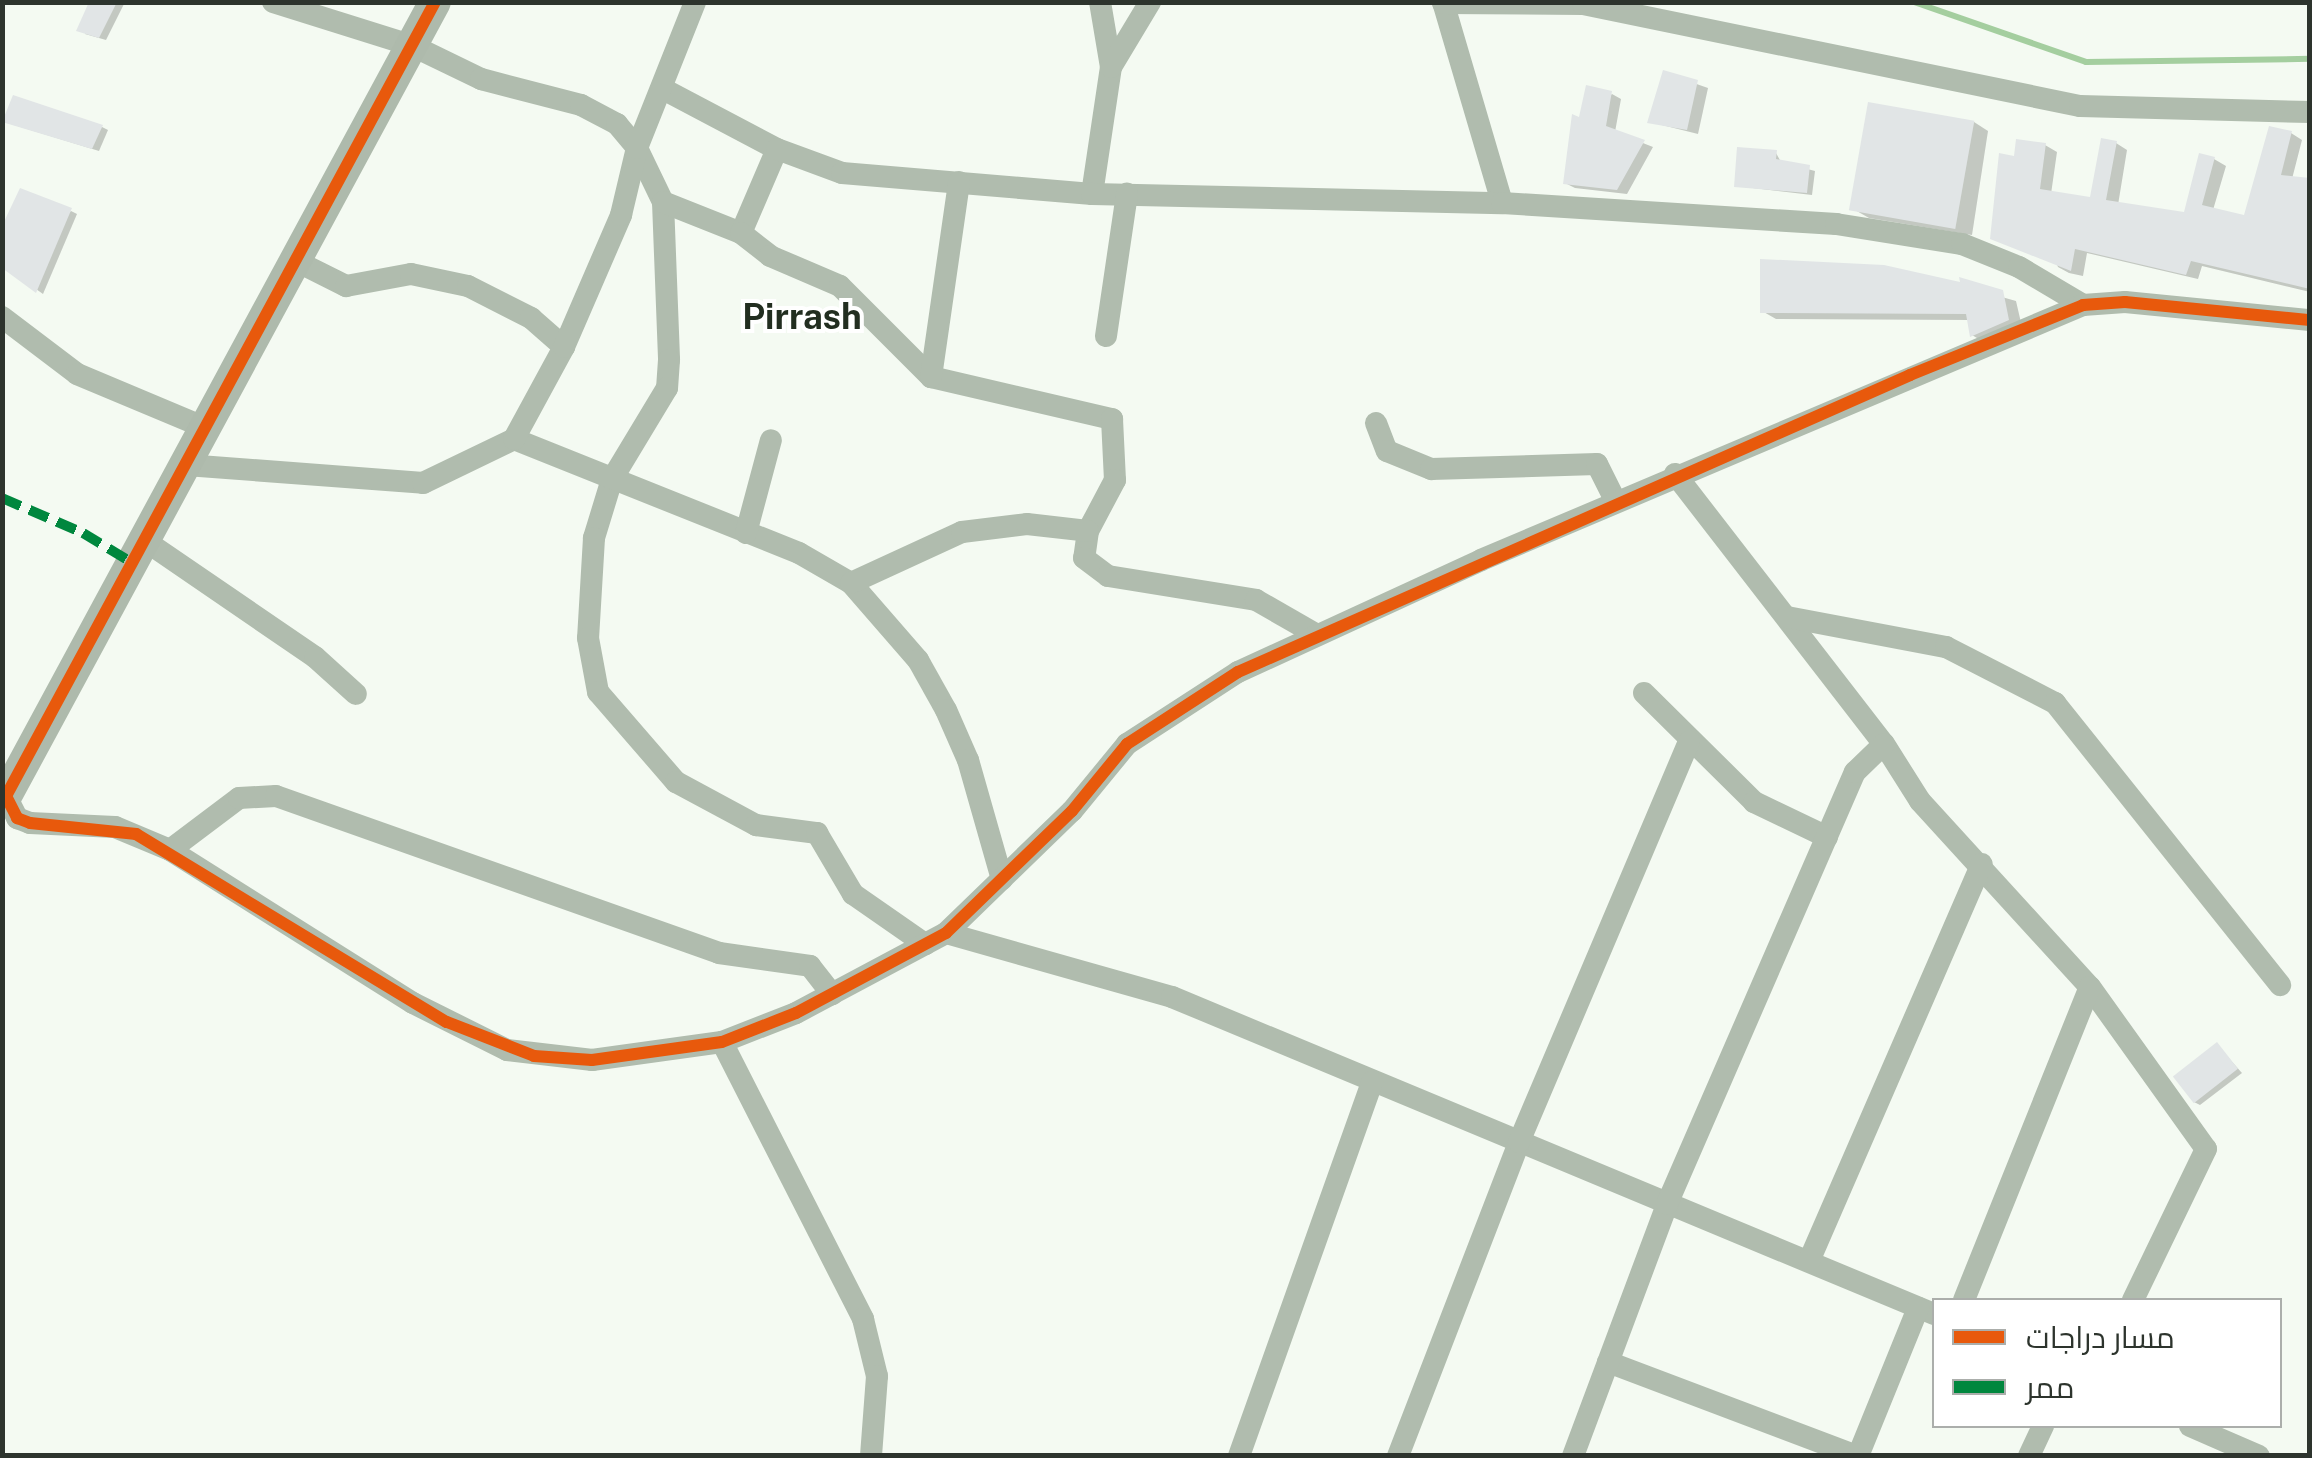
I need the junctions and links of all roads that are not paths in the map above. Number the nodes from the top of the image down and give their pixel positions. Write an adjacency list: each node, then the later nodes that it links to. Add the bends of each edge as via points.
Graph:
1 (274, 2): 7 (street)
2 (435, 2): 7 (street)
3 (695, 2): 9 (street)
4 (1100, 2): 8 (street)
5 (1150, 2): 8 (street)
6 (1443, 3): 10 (street, via 1582,4 2080,106); 17 (street)
7 (413, 46): 11 (street, via 481,79 580,105 617,124); 19 (street)
8 (1111, 67): 14 (street)
9 (665, 90): 11 (street); 12 (street)
10 (2310, 112)
11 (637, 148): 16 (street); 24 (street, via 620,215)
12 (777, 149): 13 (street, via 842,173); 18 (street)
13 (960, 182): 14 (street); 25 (street)
14 (1092, 194): 15 (street)
15 (1127, 194): 17 (street); 23 (street)
16 (663, 202): 18 (street); 32 (street, via 667,388)
17 (1502, 203): 20 (street, via 1905,231 2020,267)
18 (741, 233): 25 (street, via 770,256 840,286)
19 (298, 262): 24 (street, via 346,286 411,274 468,286 531,318); 27 (street)
20 (2083, 305): 22 (street, via 2126,302); 31 (street)
21 (2, 317): 27 (street, via 77,374)
22 (2309, 318)
23 (1106, 336)
24 (564, 347): 28 (street)
25 (932, 377): 34 (street, via 1112,418 1115,480)
26 (1376, 423): 33 (street, via 1387,451 1431,468 1597,464)
27 (206, 428): 30 (street)
28 (514, 439): 30 (street, via 424,483); 32 (street)
29 (771, 440): 35 (street)
30 (186, 464): 36 (street)
31 (1676, 474): 33 (street); 38 (street)
32 (612, 479): 35 (street); 49 (street, via 589,573 588,638 598,692 676,782 756,825 816,833 853,894)
33 (1616, 502): 39 (street)
34 (1088, 532): 37 (street, via 1028,524 962,532); 39 (street, via 1084,558 1108,576 1256,600)
35 (746, 533): 37 (street)
36 (144, 540): 41 (street, via 315,657); 44 (street)
37 (851, 582): 48 (street, via 918,660 946,710 968,760)
38 (1786, 617): 43 (street); 50 (street, via 1946,647 2055,703)
39 (1317, 636): 48 (street, via 1238,672 1127,744)
40 (1644, 693): 42 (street)
41 (356, 694)
42 (1689, 742): 45 (street, via 1754,802); 55 (street)
43 (1884, 744): 45 (street, via 1855,772); 47 (street, via 1920,801)
44 (6, 796): 46 (street, via 8,809 30,823 115,827)
45 (1828, 837): 56 (street)
46 (170, 850): 52 (street, via 240,798 276,796 720,953 810,966); 53 (street, via 414,1003 507,1050 592,1060)
47 (1982, 864): 51 (street); 57 (street)
48 (1002, 879): 49 (street)
49 (936, 939): 52 (street); 54 (street, via 1172,997)
50 (2280, 985)
51 (2090, 987): 58 (street); 59 (street, via 2206,1149)
52 (832, 994): 53 (street)
53 (722, 1042): 65 (street, via 864,1319 877,1376)
54 (1372, 1082): 55 (street); 66 (street)
55 (1520, 1142): 56 (street); 67 (street)
56 (1667, 1204): 57 (street); 61 (street)
57 (1809, 1261): 60 (street)
58 (1965, 1298)
59 (2134, 1298)
60 (1926, 1311): 69 (street)
61 (1608, 1362): 68 (street); 69 (street)
62 (2042, 1428): 70 (street)
63 (2192, 1428): 64 (street)
64 (2214, 1447): 71 (street)
65 (871, 1456)
66 (1238, 1456)
67 (1398, 1456)
68 (1573, 1456)
69 (1858, 1456)
70 (2029, 1456)
71 (2259, 1456)

